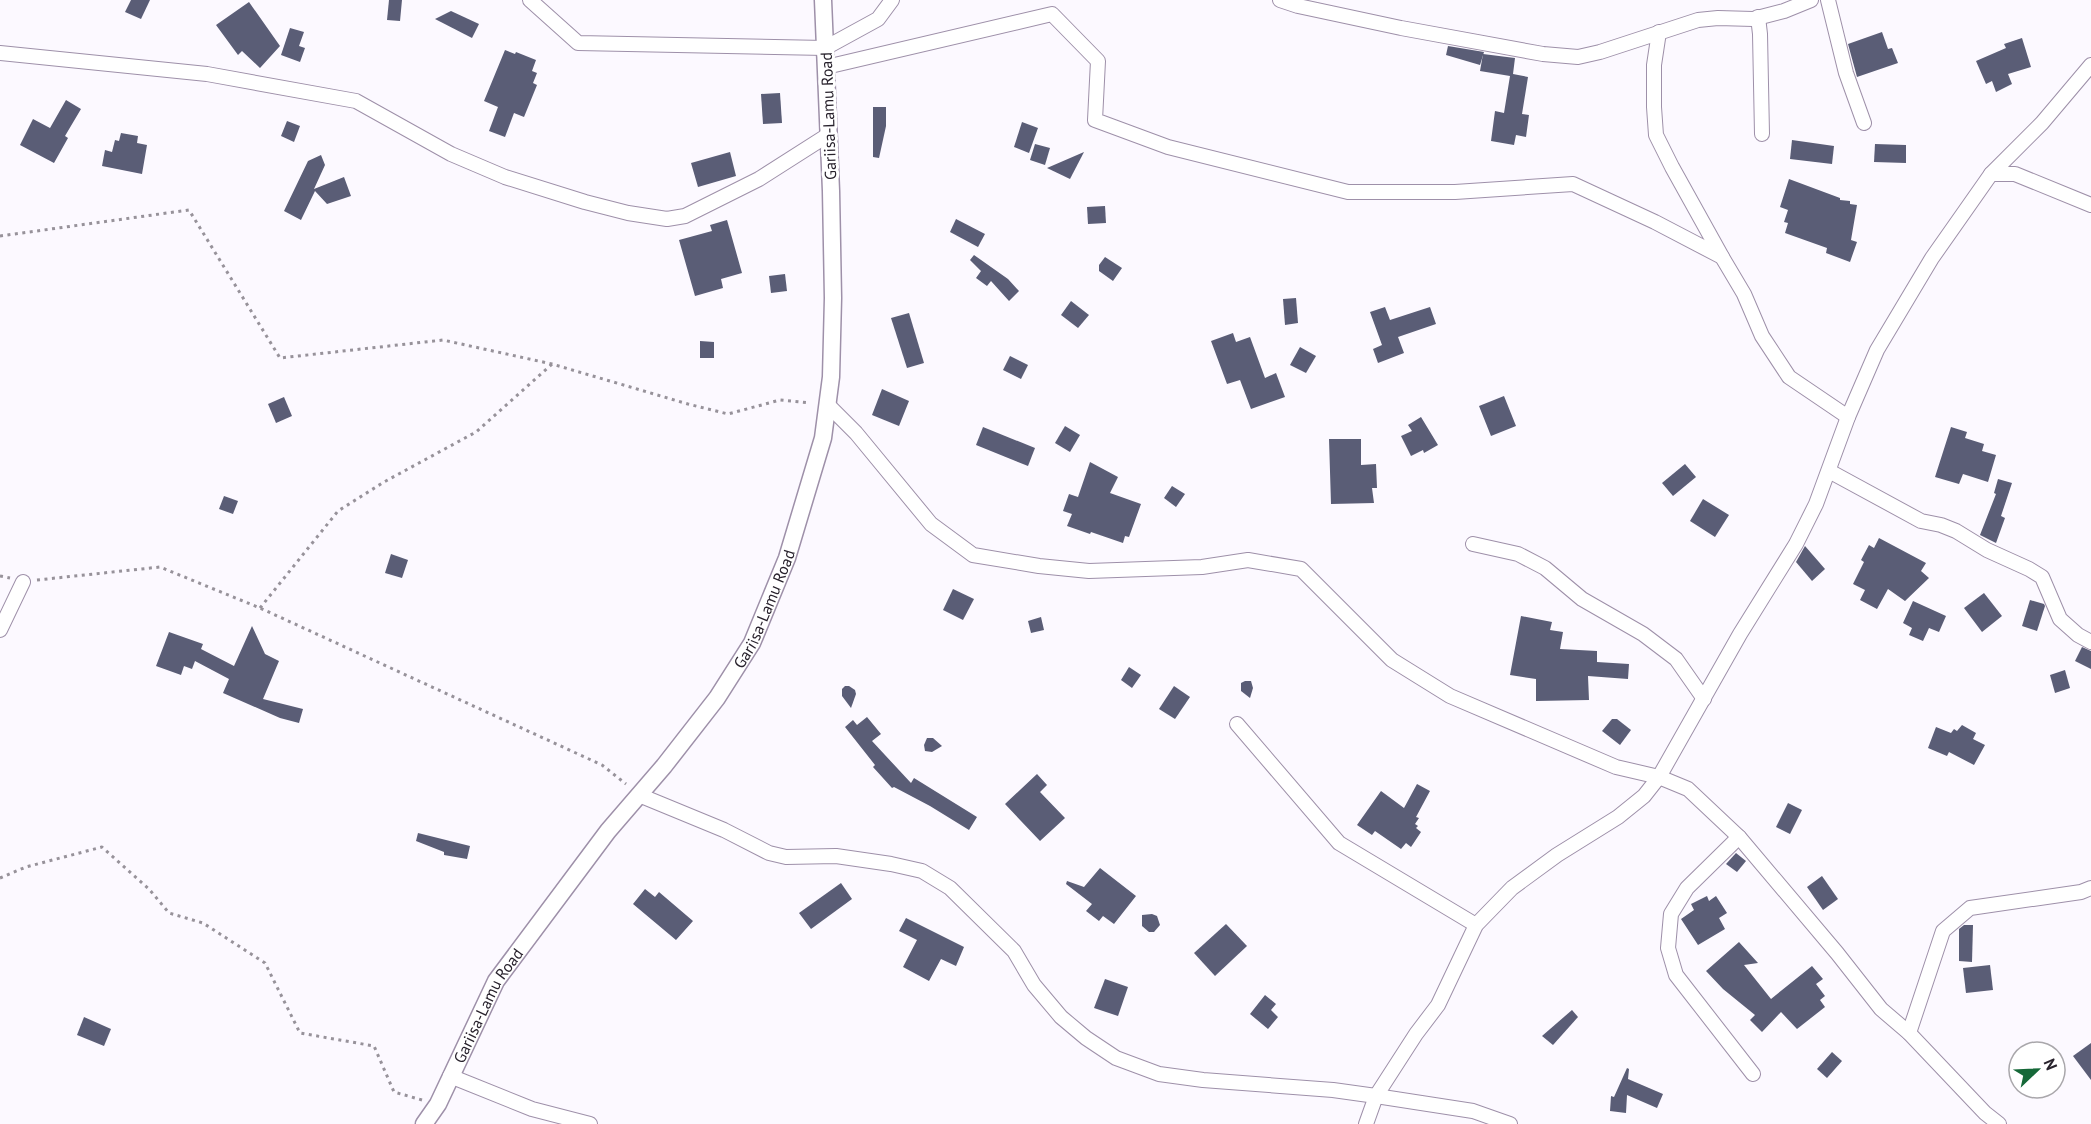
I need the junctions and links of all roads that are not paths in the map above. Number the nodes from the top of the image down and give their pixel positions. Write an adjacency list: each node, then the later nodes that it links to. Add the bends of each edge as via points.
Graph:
1 (530, 0): 9 (street, via 578,43)
2 (823, 0): 9 (street, Gariisa-Lamu Road)
3 (892, 0): 9 (street, via 878,19)
4 (1280, 0): 8 (street, via 1401,28 1578,57)
5 (1811, 0): 7 (street)
6 (1828, 0): 13 (street, via 1846,73)
7 (1758, 17): 8 (street, via 1698,20); 14 (street)
8 (1659, 32): 18 (street, via 1654,66 1656,135)
9 (825, 48): 12 (street, Gariisa-Lamu Road)
10 (0, 53): 15 (street, via 207,74 356,101 451,154 505,177 585,202 667,219 685,216 759,179)
11 (2091, 65): 16 (street, via 2042,123)
12 (826, 68): 15 (street, Gariisa-Lamu Road); 18 (street, via 1052,14 1098,61 1095,120 1168,147 1348,192 1455,192 1572,184)
13 (1864, 123)
14 (1762, 134)
15 (828, 135): 19 (street, Gariisa-Lamu Road, via 833,298)
16 (1991, 174): 17 (street, via 2014,174); 20 (street, via 1932,258 1877,350)
17 (2091, 205)
18 (1722, 257): 20 (street, via 1762,336 1789,377)
19 (828, 405): 28 (street, via 931,524 974,555 1089,571 1202,567 1248,560 1301,569 1392,660 1450,696 1616,767); 29 (street, Gariisa-Lamu Road, via 823,438 787,558 752,642 717,698)
20 (1848, 417): 21 (street)
21 (1829, 471): 25 (street, via 1921,520 1956,531 2043,577 2060,619); 26 (street, via 1796,544)
22 (1473, 544): 26 (street, via 1518,554 1545,568 1582,599 1643,634 1676,659)
23 (23, 582): 24 (street)
24 (0, 630)
25 (2091, 642)
26 (1704, 699): 28 (street)
27 (1237, 724): 32 (street, via 1339,843)
28 (1659, 777): 30 (street, via 1688,789); 32 (street, via 1644,796 1618,817 1512,888)
29 (639, 795): 35 (street, Gariisa-Lamu Road, via 496,981); 36 (street, via 769,853 786,857 836,856 922,872 950,888 1014,951 1034,985 1061,1017 1116,1058 1160,1074)
30 (1739, 837): 33 (street, via 1881,1009); 34 (street, via 1687,888 1671,914 1668,948 1676,975)
31 (2088, 893): 33 (street, via 1970,908 1942,931)
32 (1476, 925): 36 (street, via 1438,1005)
33 (1909, 1034): 41 (street)
34 (1753, 1074)
35 (450, 1076): 37 (street, Gariisa-Lamu Road); 38 (street, via 532,1109)
36 (1376, 1096): 39 (street); 40 (street, via 1473,1111)
37 (424, 1124)
38 (590, 1124)
39 (1366, 1124)
40 (1510, 1124)
41 (1999, 1124)

